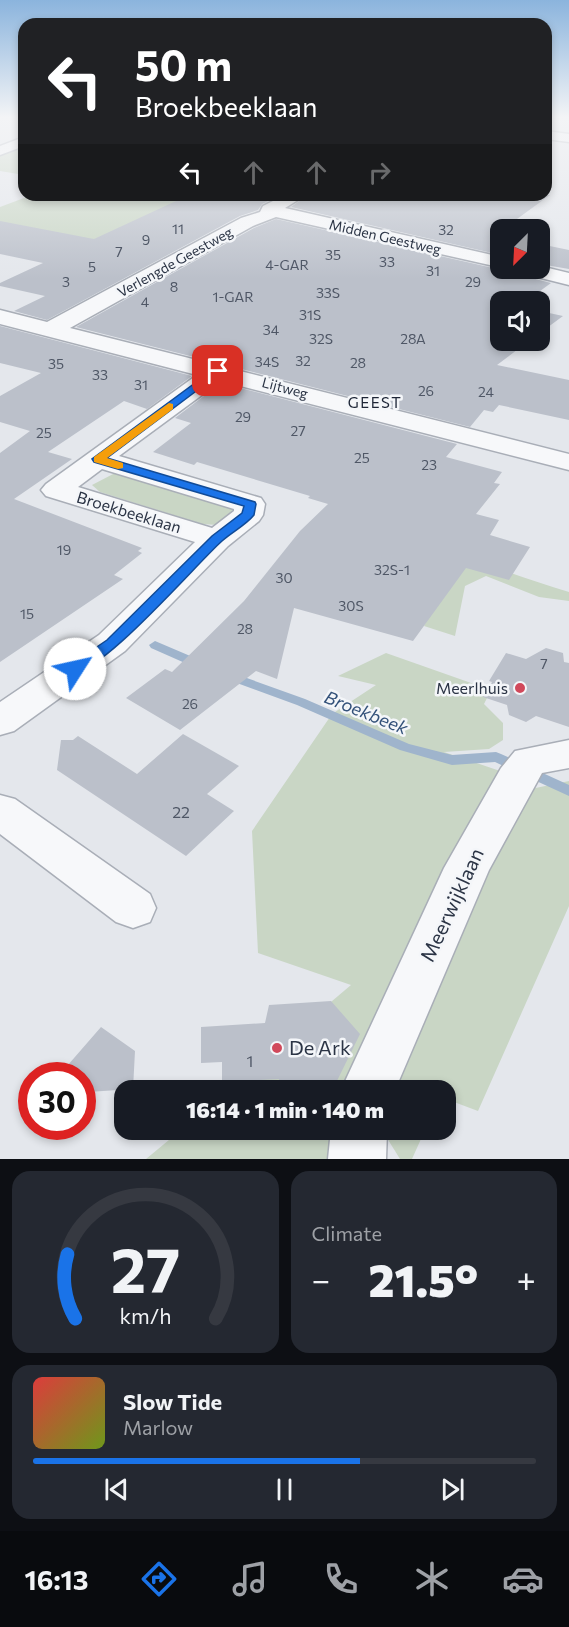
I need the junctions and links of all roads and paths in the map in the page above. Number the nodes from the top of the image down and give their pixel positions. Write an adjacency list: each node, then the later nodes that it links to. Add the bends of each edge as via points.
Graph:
1 (286, 201): 2 (street, Verlengde Geestweg)
2 (269, 210): 3 (street, Midden Geestweg); 7 (street, Verlengde Geestweg, via 269,215 247,222)
3 (490, 260)
4 (550, 274): 5 (street)
5 (569, 279)
6 (0, 317): 7 (street, Lijtweg)
7 (51, 329): 8 (street, Lijtweg)
8 (218, 371): 9 (street, Broekbeeklaan); 10 (street, Lijtweg)
9 (98, 459): 11 (street, via 250,504 248,515); 11 (street, Broekbeeklaan, via 56,490)
10 (569, 462)
11 (217, 539): 12 (street, via 112,643)
12 (0, 721)
13 (569, 754): 16 (street, Meerwijklaan, via 522,770 467,868)
14 (0, 811): 15 (street)
15 (133, 908)
16 (372, 1080)
17 (358, 1140): 18 (street)
18 (357, 1159)

